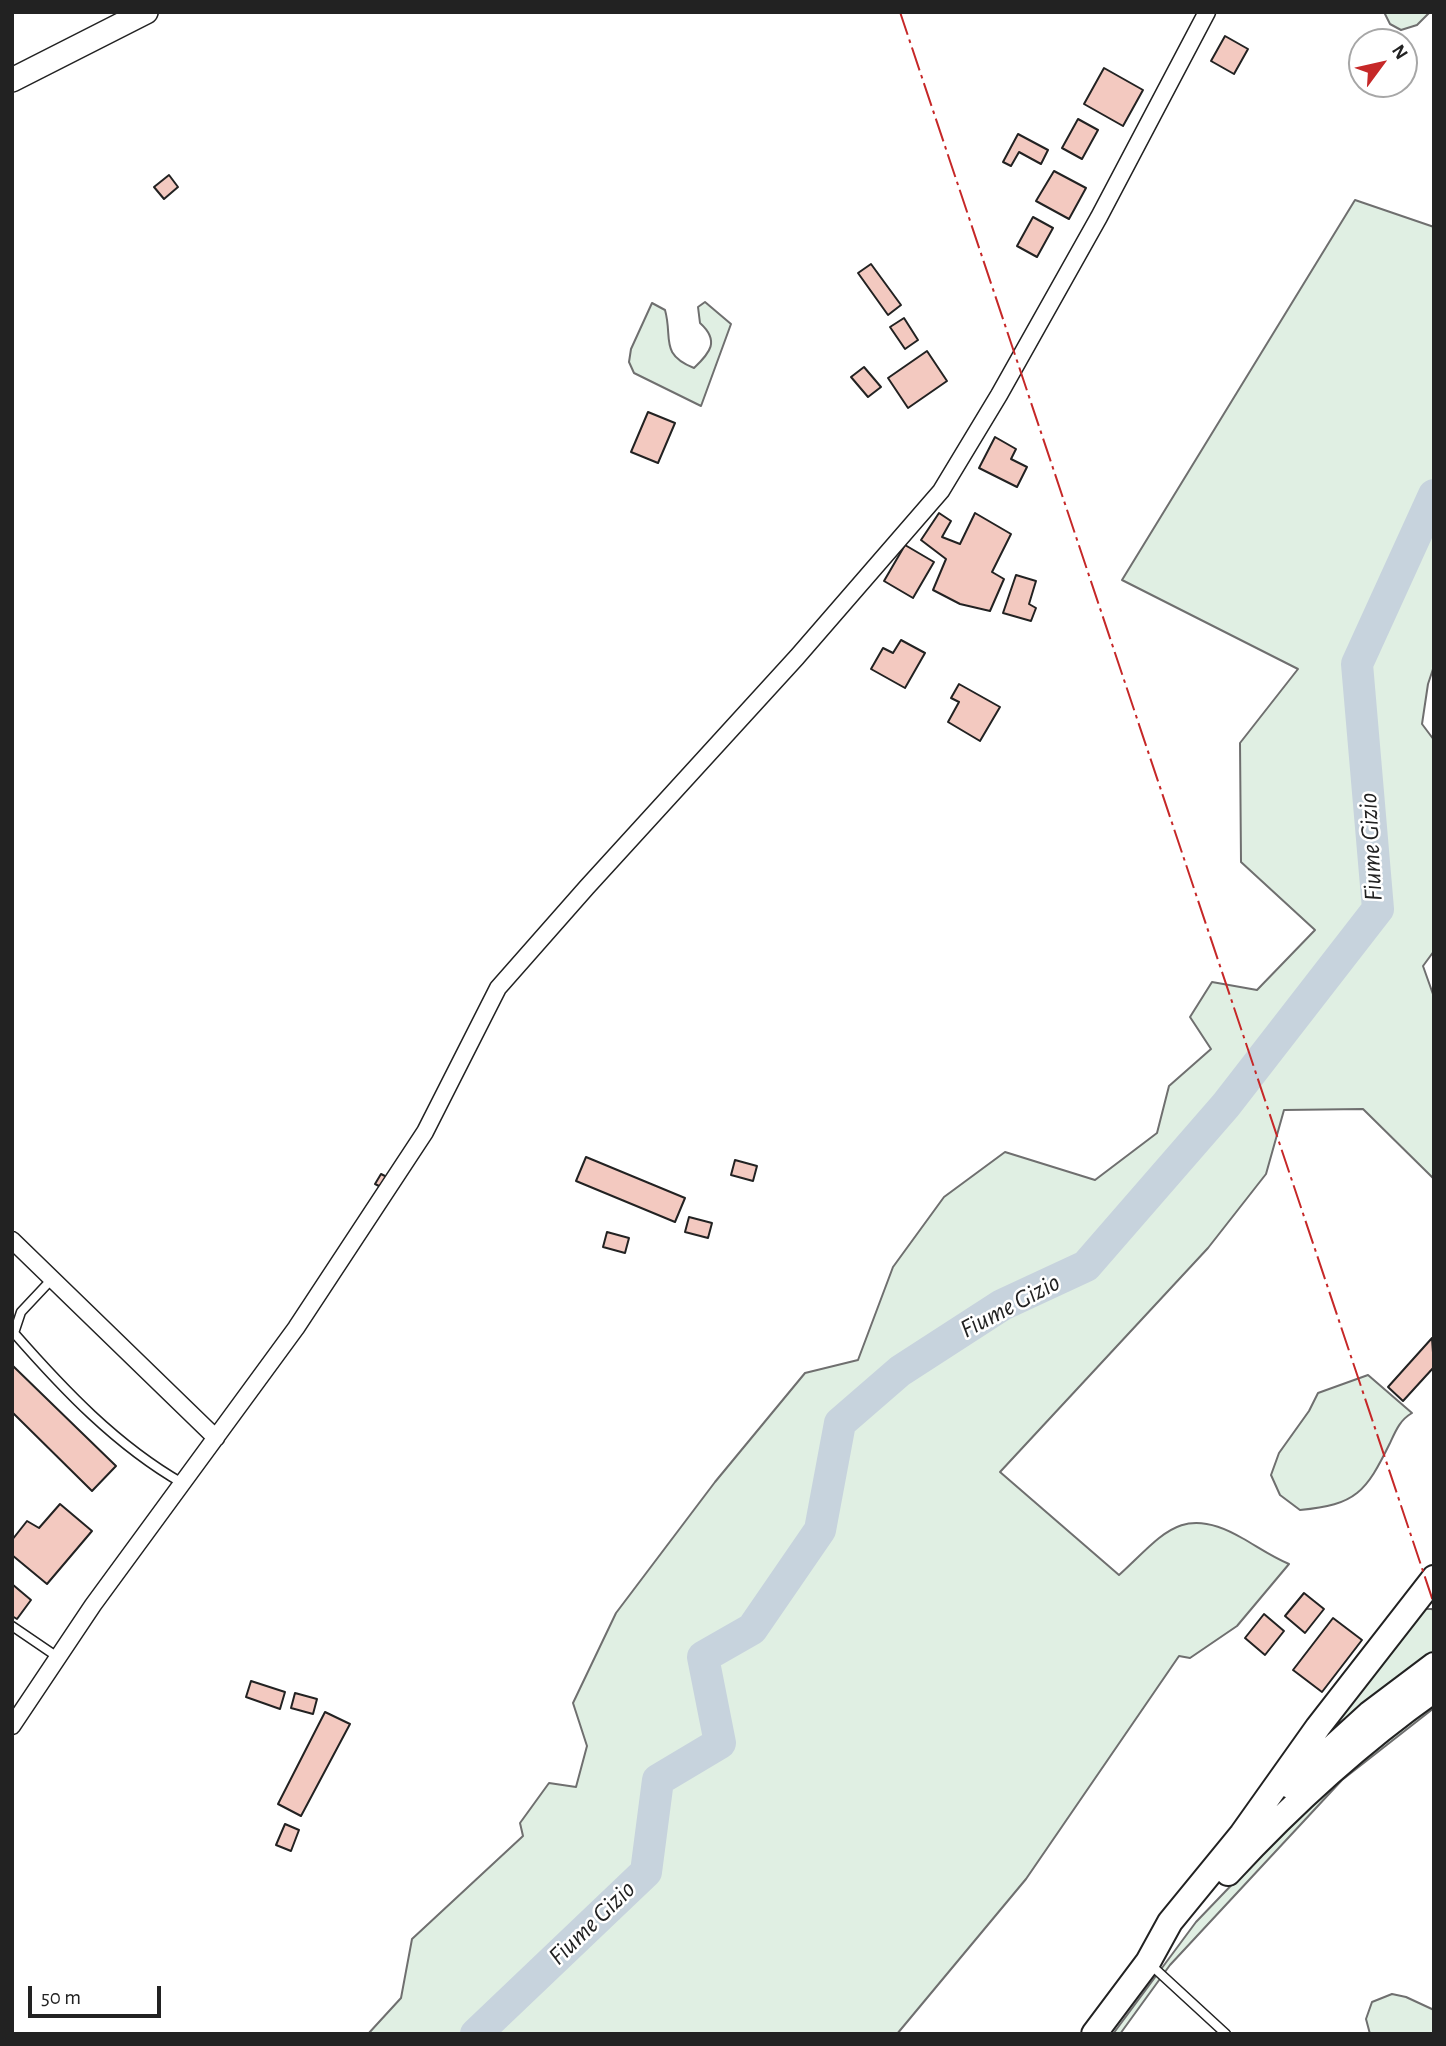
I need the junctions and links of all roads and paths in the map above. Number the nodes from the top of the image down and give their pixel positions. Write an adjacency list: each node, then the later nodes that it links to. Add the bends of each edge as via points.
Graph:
1 (146, 12): 3 (main road)
2 (1208, 12): 6 (street, via 1099,217 941,491 498,988 425,1132 296,1328)
3 (12, 80)
4 (12, 1240): 5 (street)
5 (52, 1279): 6 (street); 7 (lane, via 21,1312 14,1333 63,1390 147,1463)
6 (216, 1438): 7 (street)
7 (182, 1483): 10 (street)
8 (1434, 1578): 14 (main road)
9 (12, 1626): 10 (lane)
10 (59, 1658): 13 (street)
11 (1434, 1665): 14 (main road, via 1337,1741)
12 (1434, 1690): 15 (main road, via 1329,1773 1231,1870)
13 (12, 1726)
14 (1242, 1834): 15 (main road, via 1170,1922)
15 (1148, 1962): 16 (main road); 17 (lane)
16 (1094, 2034)
17 (1226, 2034)

